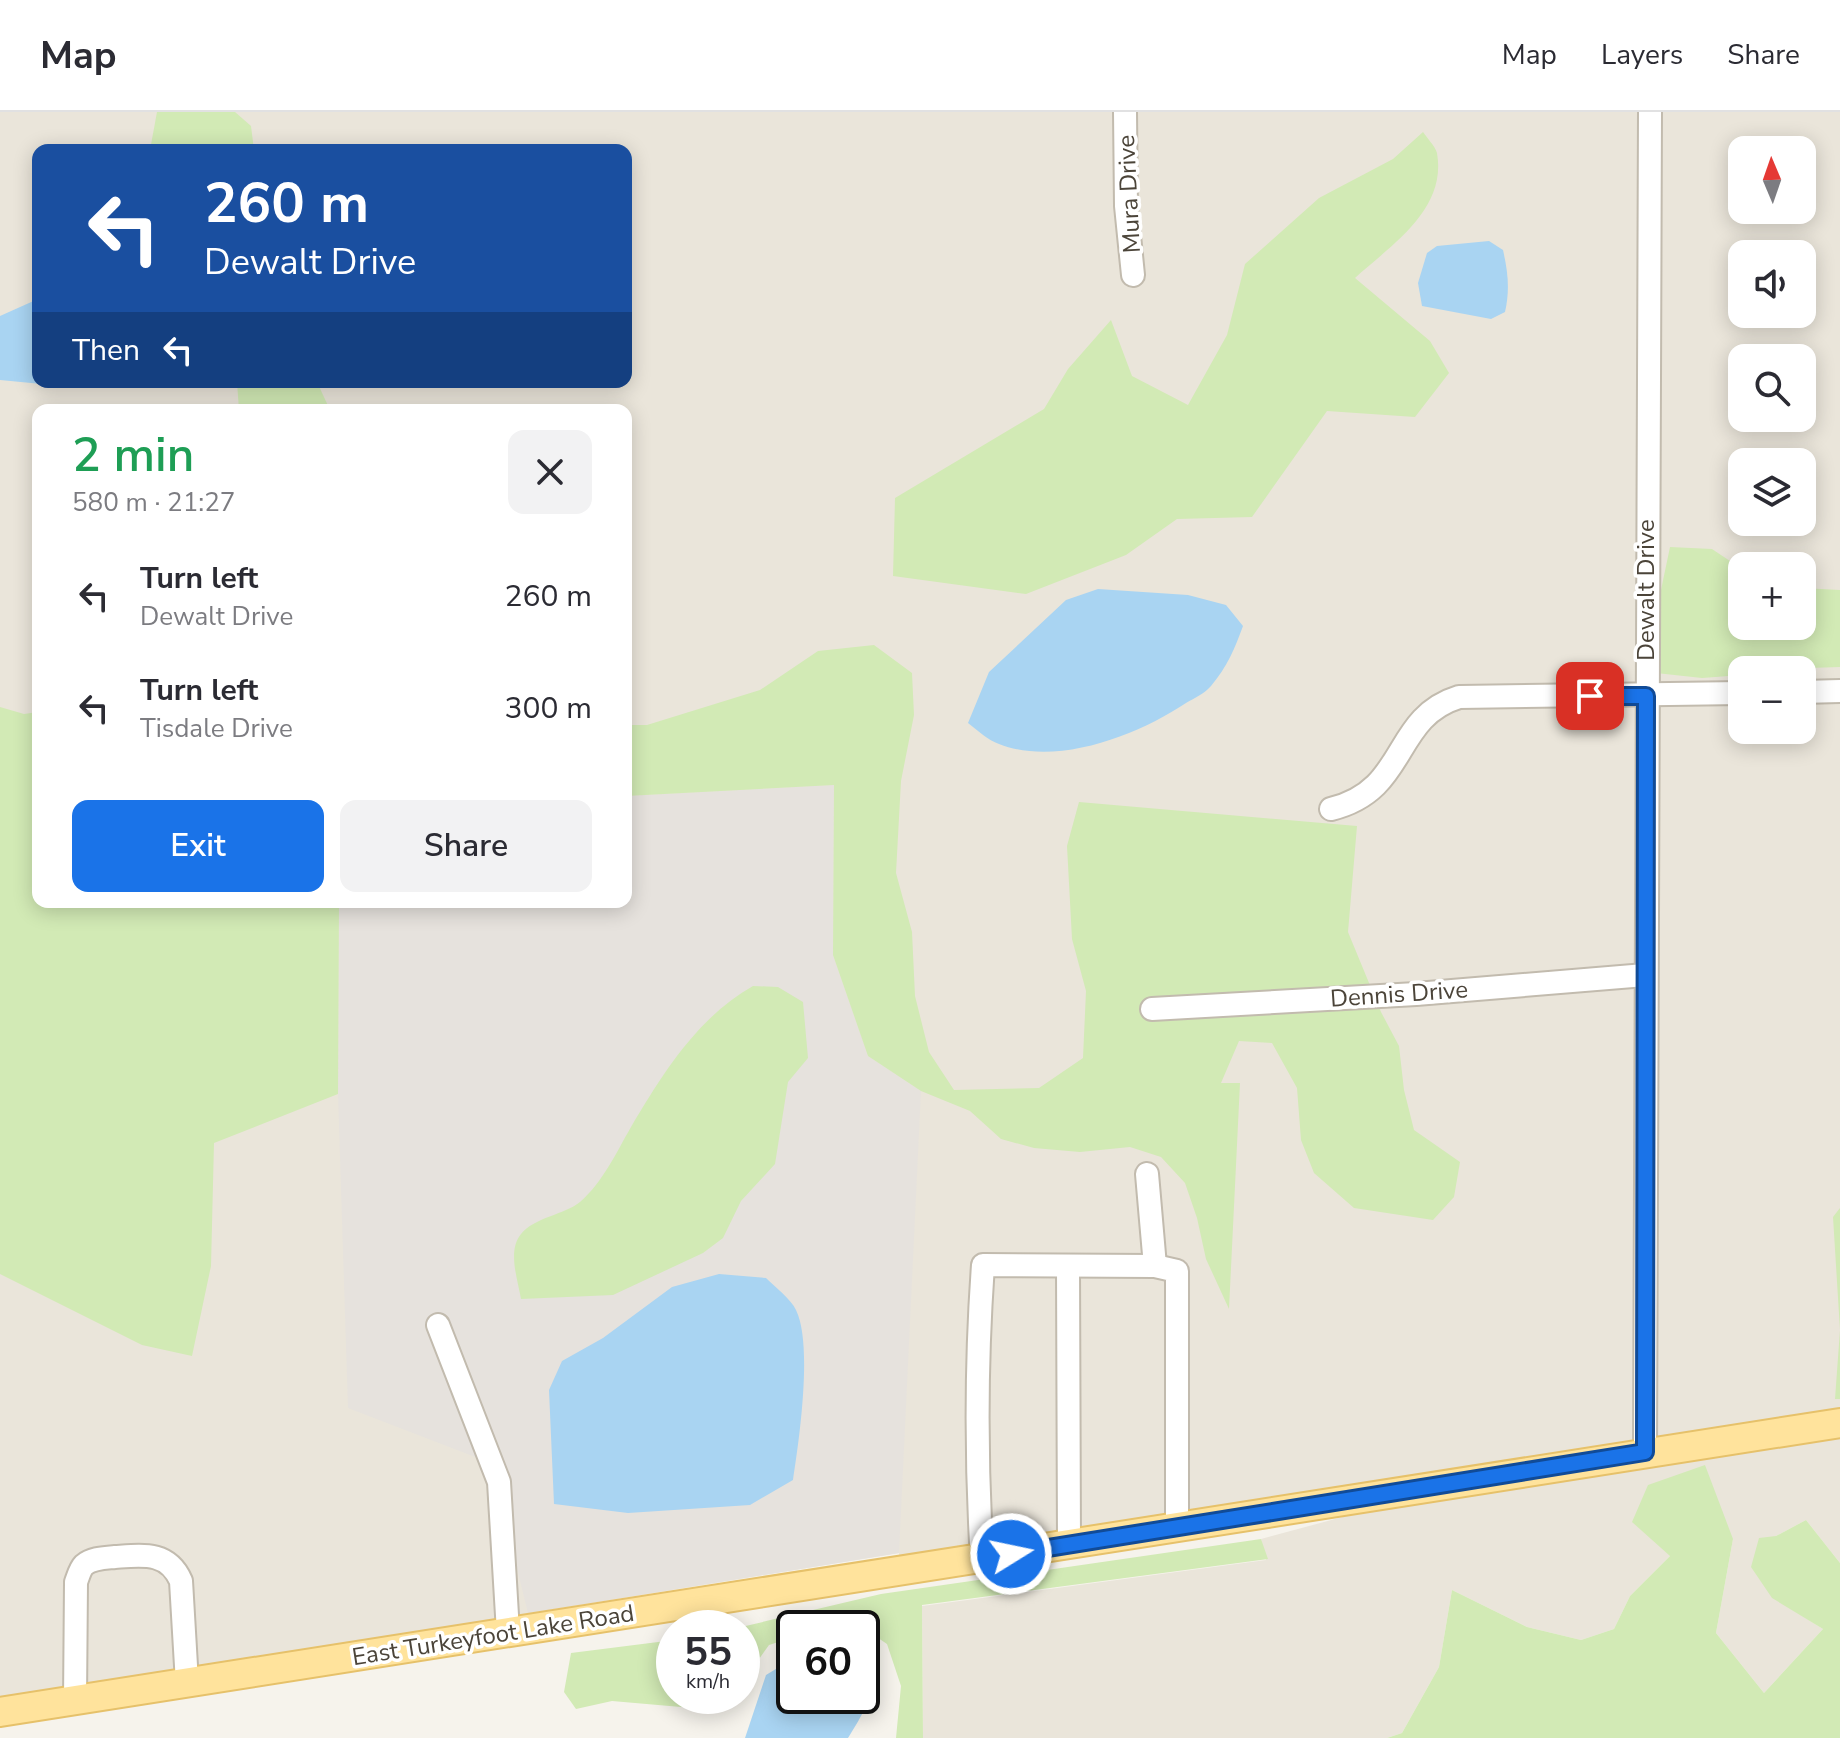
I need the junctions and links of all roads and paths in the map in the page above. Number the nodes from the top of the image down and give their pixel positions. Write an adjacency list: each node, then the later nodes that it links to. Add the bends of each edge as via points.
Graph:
1 (1125, 112): 3 (street, Mura Drive)
2 (1650, 112): 7 (street, Dewalt Drive)
3 (1133, 275)
4 (1840, 691): 5 (street)
5 (1816, 692)
6 (1728, 693): 7 (street)
7 (1646, 696): 8 (street, via 1459,697 1441,703 1418,723 1379,785); 9 (street, Dewalt Drive)
8 (1331, 809)
9 (1645, 975): 10 (street, Dennis Drive); 16 (street, Dewalt Drive)
10 (1152, 1009)
11 (1147, 1174): 12 (street)
12 (1155, 1266): 13 (street); 17 (street, via 1177,1271)
13 (1068, 1267): 18 (street); 19 (street, via 983,1265)
14 (438, 1325): 20 (street, via 499,1482)
15 (1840, 1423): 16 (main road, East Turkeyfoot Lake Road)
16 (1645, 1452): 17 (main road, East Turkeyfoot Lake Road)
17 (1177, 1528): 18 (main road, East Turkeyfoot Lake Road)
18 (1069, 1544): 19 (main road, East Turkeyfoot Lake Road)
19 (982, 1560): 20 (main road, East Turkeyfoot Lake Road)
20 (508, 1632): 21 (main road, East Turkeyfoot Lake Road)
21 (187, 1683): 22 (main road, East Turkeyfoot Lake Road); 22 (street, via 176,1569 148,1554 96,1559 84,1565 76,1582)
22 (75, 1701): 23 (main road, East Turkeyfoot Lake Road)
23 (0, 1712)

